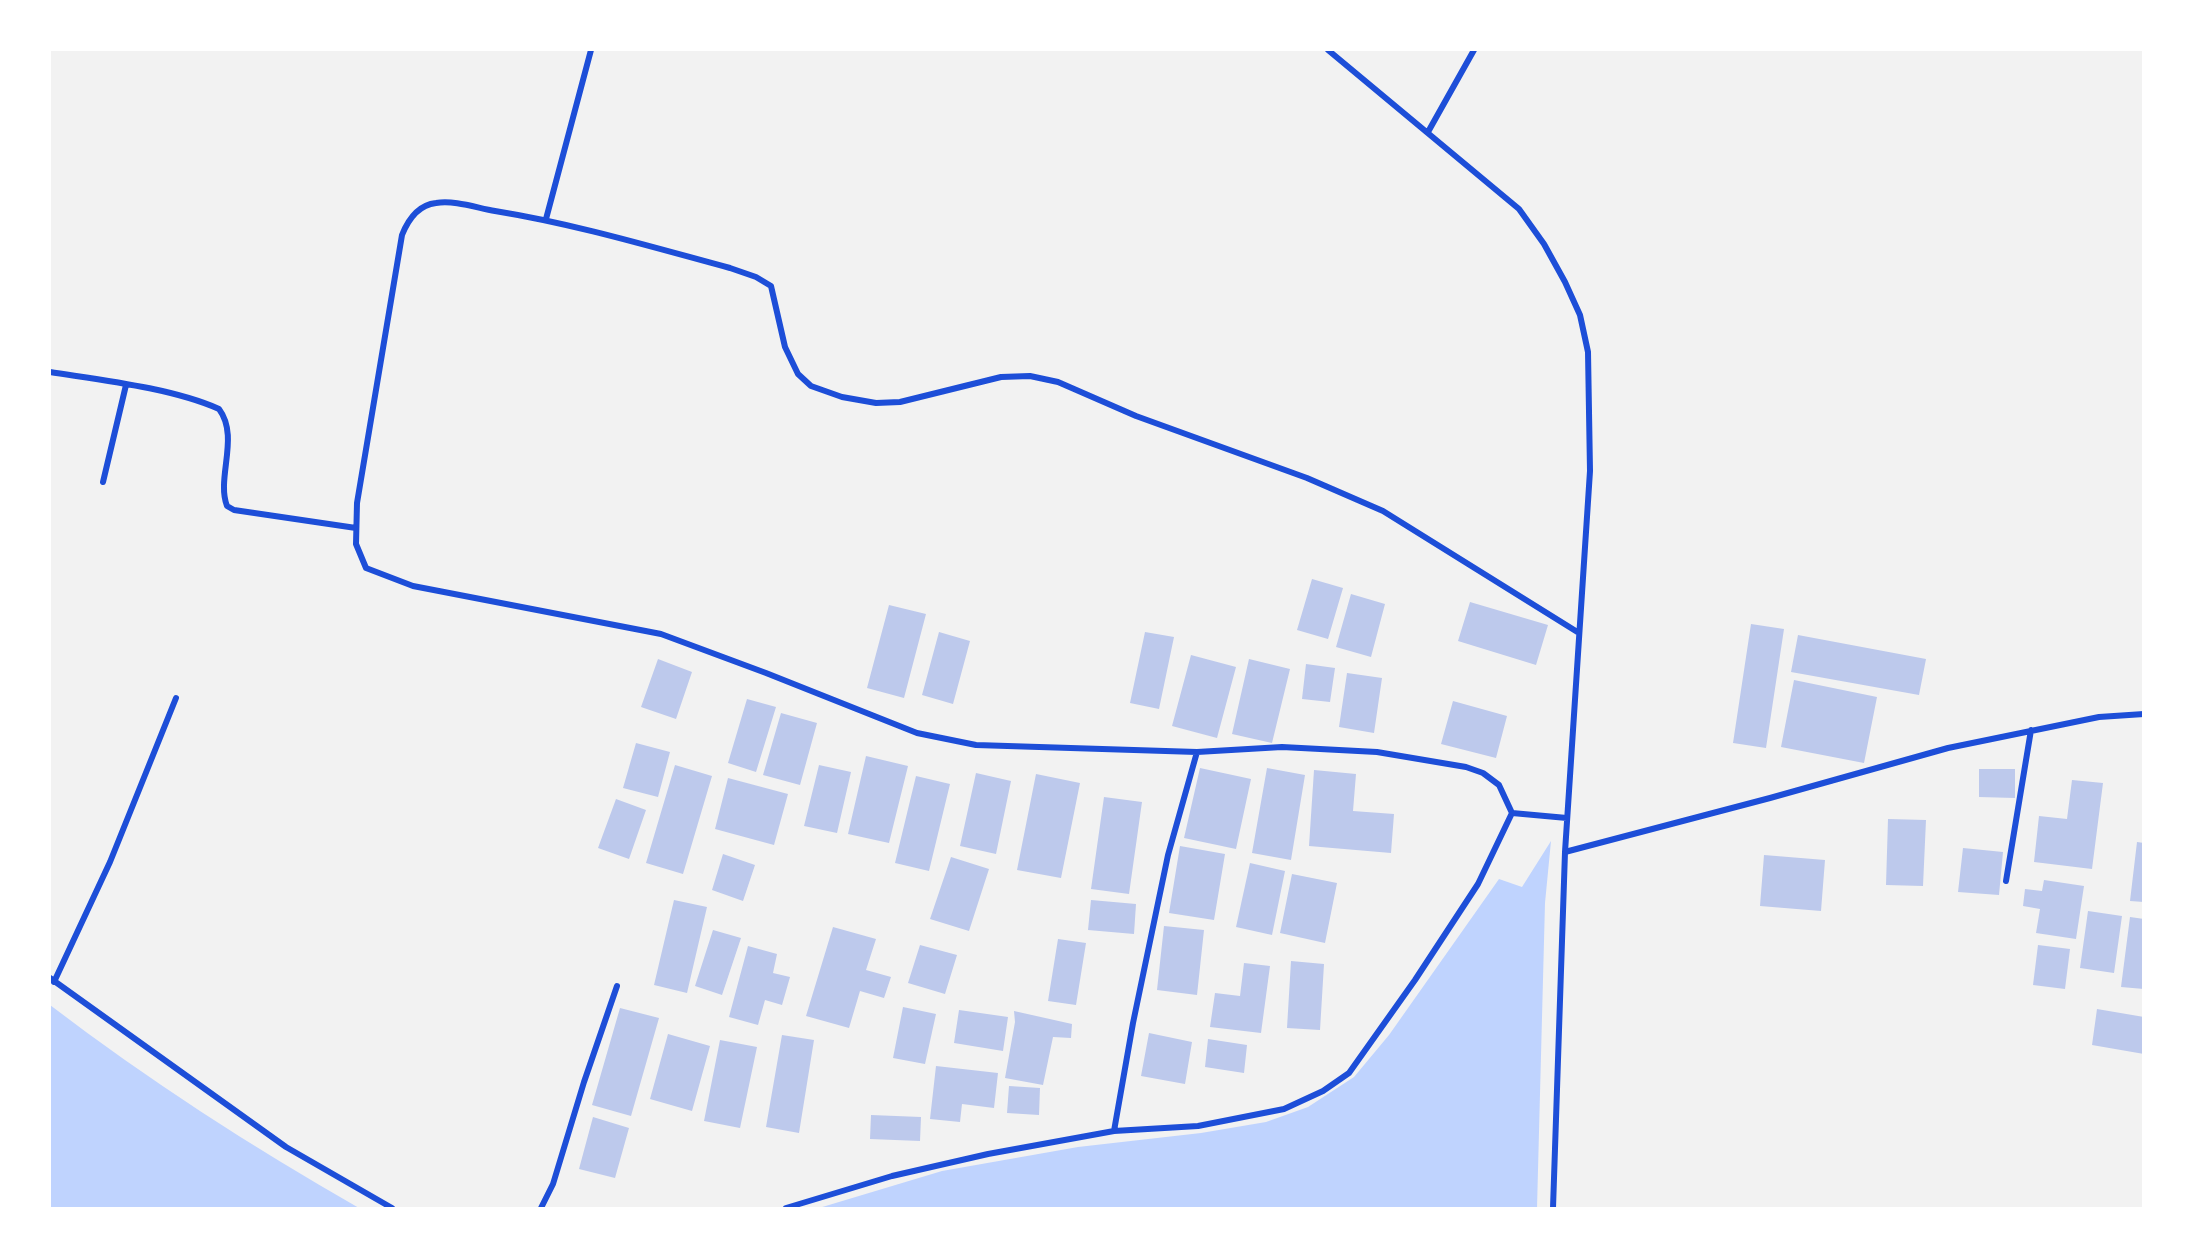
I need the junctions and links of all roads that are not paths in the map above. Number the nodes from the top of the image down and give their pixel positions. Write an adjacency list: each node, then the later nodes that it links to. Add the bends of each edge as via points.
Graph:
1 (591, 50): 5 (street)
2 (1328, 50): 4 (street)
3 (1474, 50): 4 (street)
4 (1428, 132): 10 (street, via 1519,209 1544,244 1580,315 1588,352 1590,471)
5 (546, 219): 9 (street, via 436,203 420,209 407,221 357,503); 10 (street, via 730,268 771,286 785,347 798,374 811,386 876,403 900,402 1001,376 1030,376 1058,382 1136,416 1307,477 1383,511)
6 (50, 372): 7 (street)
7 (126, 385): 8 (street); 9 (street, via 219,409 228,426 226,506)
8 (103, 482)
9 (356, 528): 14 (street, via 356,544 366,568 413,586 661,634 917,733 976,745)
10 (1579, 633): 16 (street)
11 (176, 698): 19 (street, via 110,862)
12 (2144, 714): 13 (street, via 2099,717)
13 (2031, 730): 17 (street, via 1948,748); 18 (street)
14 (1197, 752): 15 (street, via 1282,747 1377,752 1466,767 1484,773 1498,785); 21 (street, via 1168,855)
15 (1512, 813): 16 (street); 21 (street, via 1478,884 1455,921 1349,1073 1323,1091 1284,1109 1198,1126)
16 (1567, 818): 17 (street)
17 (1565, 852): 25 (street)
18 (2006, 881)
19 (52, 980): 22 (street, via 286,1147)
20 (617, 986): 23 (street, via 553,1184)
21 (1114, 1131): 24 (street, via 892,1176)
22 (392, 1209)
23 (541, 1209)
24 (786, 1209)
25 (1553, 1209)

